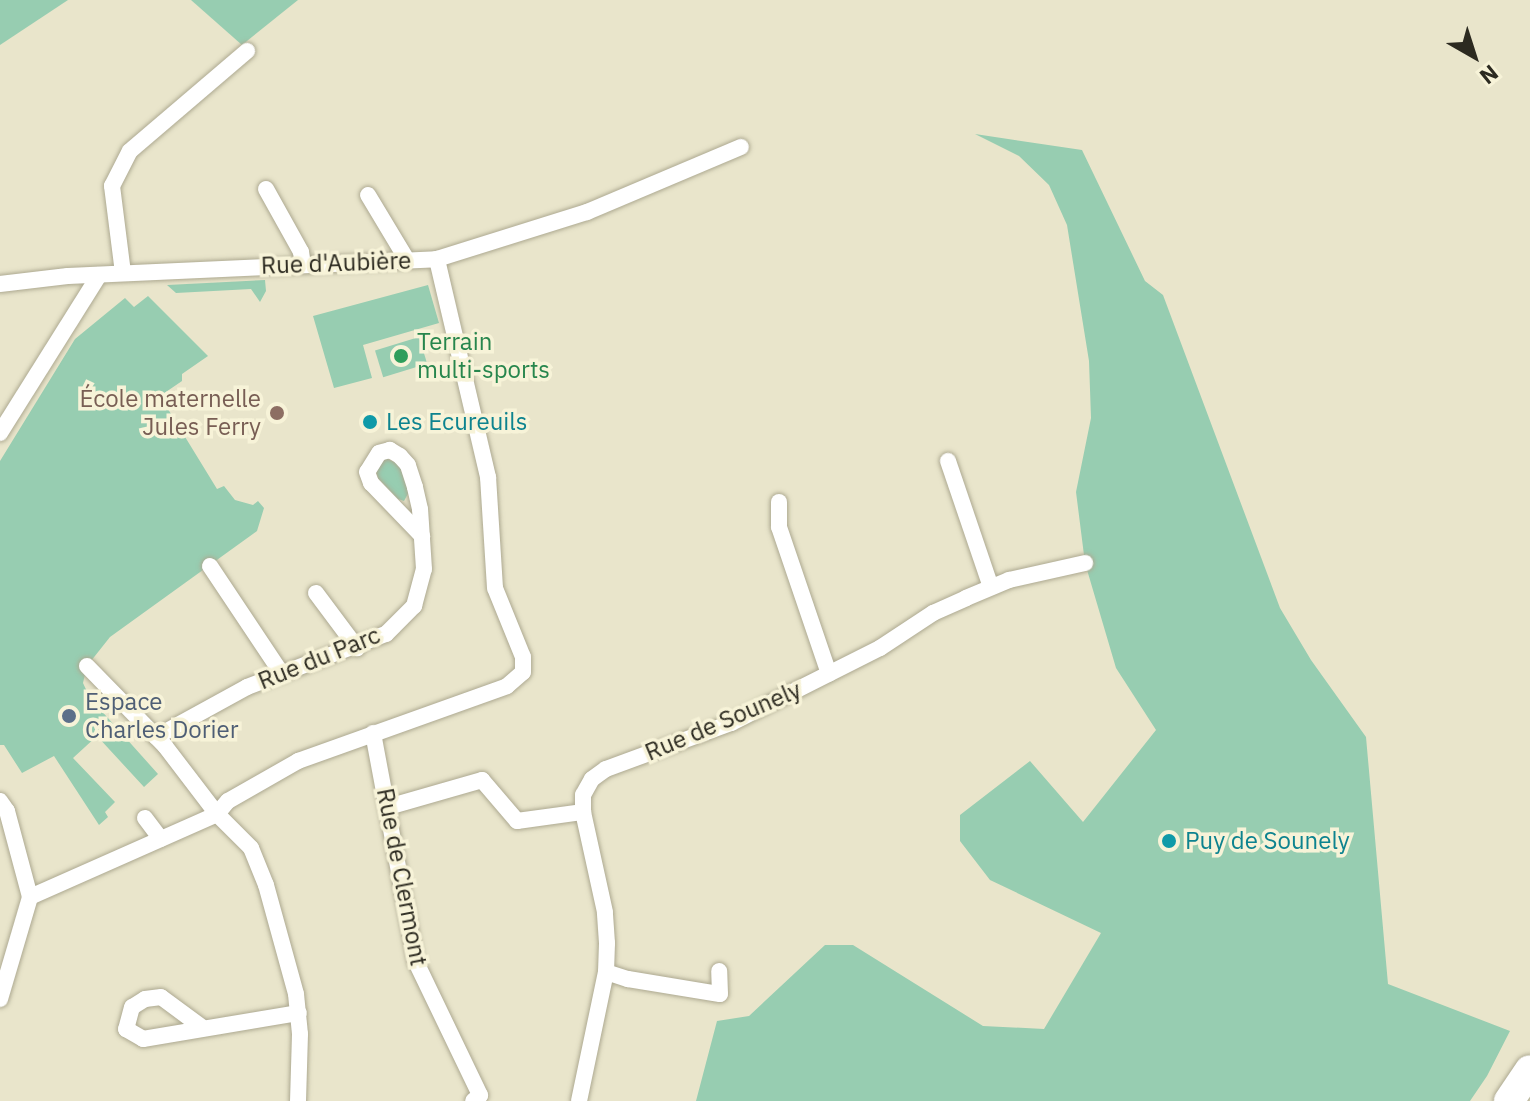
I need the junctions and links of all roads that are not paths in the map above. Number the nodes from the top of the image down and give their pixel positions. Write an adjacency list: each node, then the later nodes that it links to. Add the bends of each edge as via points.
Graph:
1 (247, 51): 8 (street, via 130,151 112,186)
2 (741, 147): 5 (street, Rue d'Aubière, via 587,212)
3 (266, 189): 7 (street)
4 (368, 195): 6 (street)
5 (437, 259): 6 (street, Rue d'Aubière); 23 (street, via 488,477 495,588 523,657 523,672 507,686)
6 (407, 260): 7 (street, Rue d'Aubière)
7 (303, 264): 8 (street, Rue d'Aubière)
8 (123, 273): 9 (street, Rue d'Aubière)
9 (99, 275): 10 (street, Rue d'Aubière); 11 (street)
10 (0, 284)
11 (0, 433)
12 (948, 461): 17 (street)
13 (779, 502): 22 (street, via 779,527)
14 (422, 536): 14 (street, Rue du Parc, via 408,465 390,450 379,453 367,472 371,483); 19 (street, Rue du Parc, via 424,569 414,606 386,634)
15 (1085, 563): 17 (street, Rue de Sounely)
16 (210, 566): 21 (street)
17 (991, 587): 22 (street, Rue de Sounely, via 933,613)
18 (316, 593): 19 (street)
19 (357, 648): 21 (street, Rue du Parc)
20 (87, 666): 24 (street)
21 (282, 674): 24 (street, Rue du Parc, via 247,687)
22 (829, 674): 27 (street, Rue de Sounely, via 731,723 606,769 583,795)
23 (373, 733): 26 (street, Rue de Clermont); 28 (street, via 273,773)
24 (156, 737): 28 (street)
25 (0, 801): 31 (street)
26 (388, 807): 27 (street, via 482,780 517,821); 38 (street, Rue de Clermont, via 416,962)
27 (583, 812): 33 (street, via 605,912)
28 (217, 814): 30 (street); 35 (street, via 251,848 266,885)
29 (145, 818): 30 (street)
30 (161, 839): 31 (street)
31 (30, 897): 34 (street)
32 (719, 971): 33 (street, via 720,994)
33 (606, 972): 40 (street)
34 (0, 999)
35 (299, 1013): 36 (street); 39 (street)
36 (203, 1028)
37 (1530, 1070): 41 (highway)
38 (479, 1099)
39 (298, 1101)
40 (579, 1101)
41 (1509, 1101)

